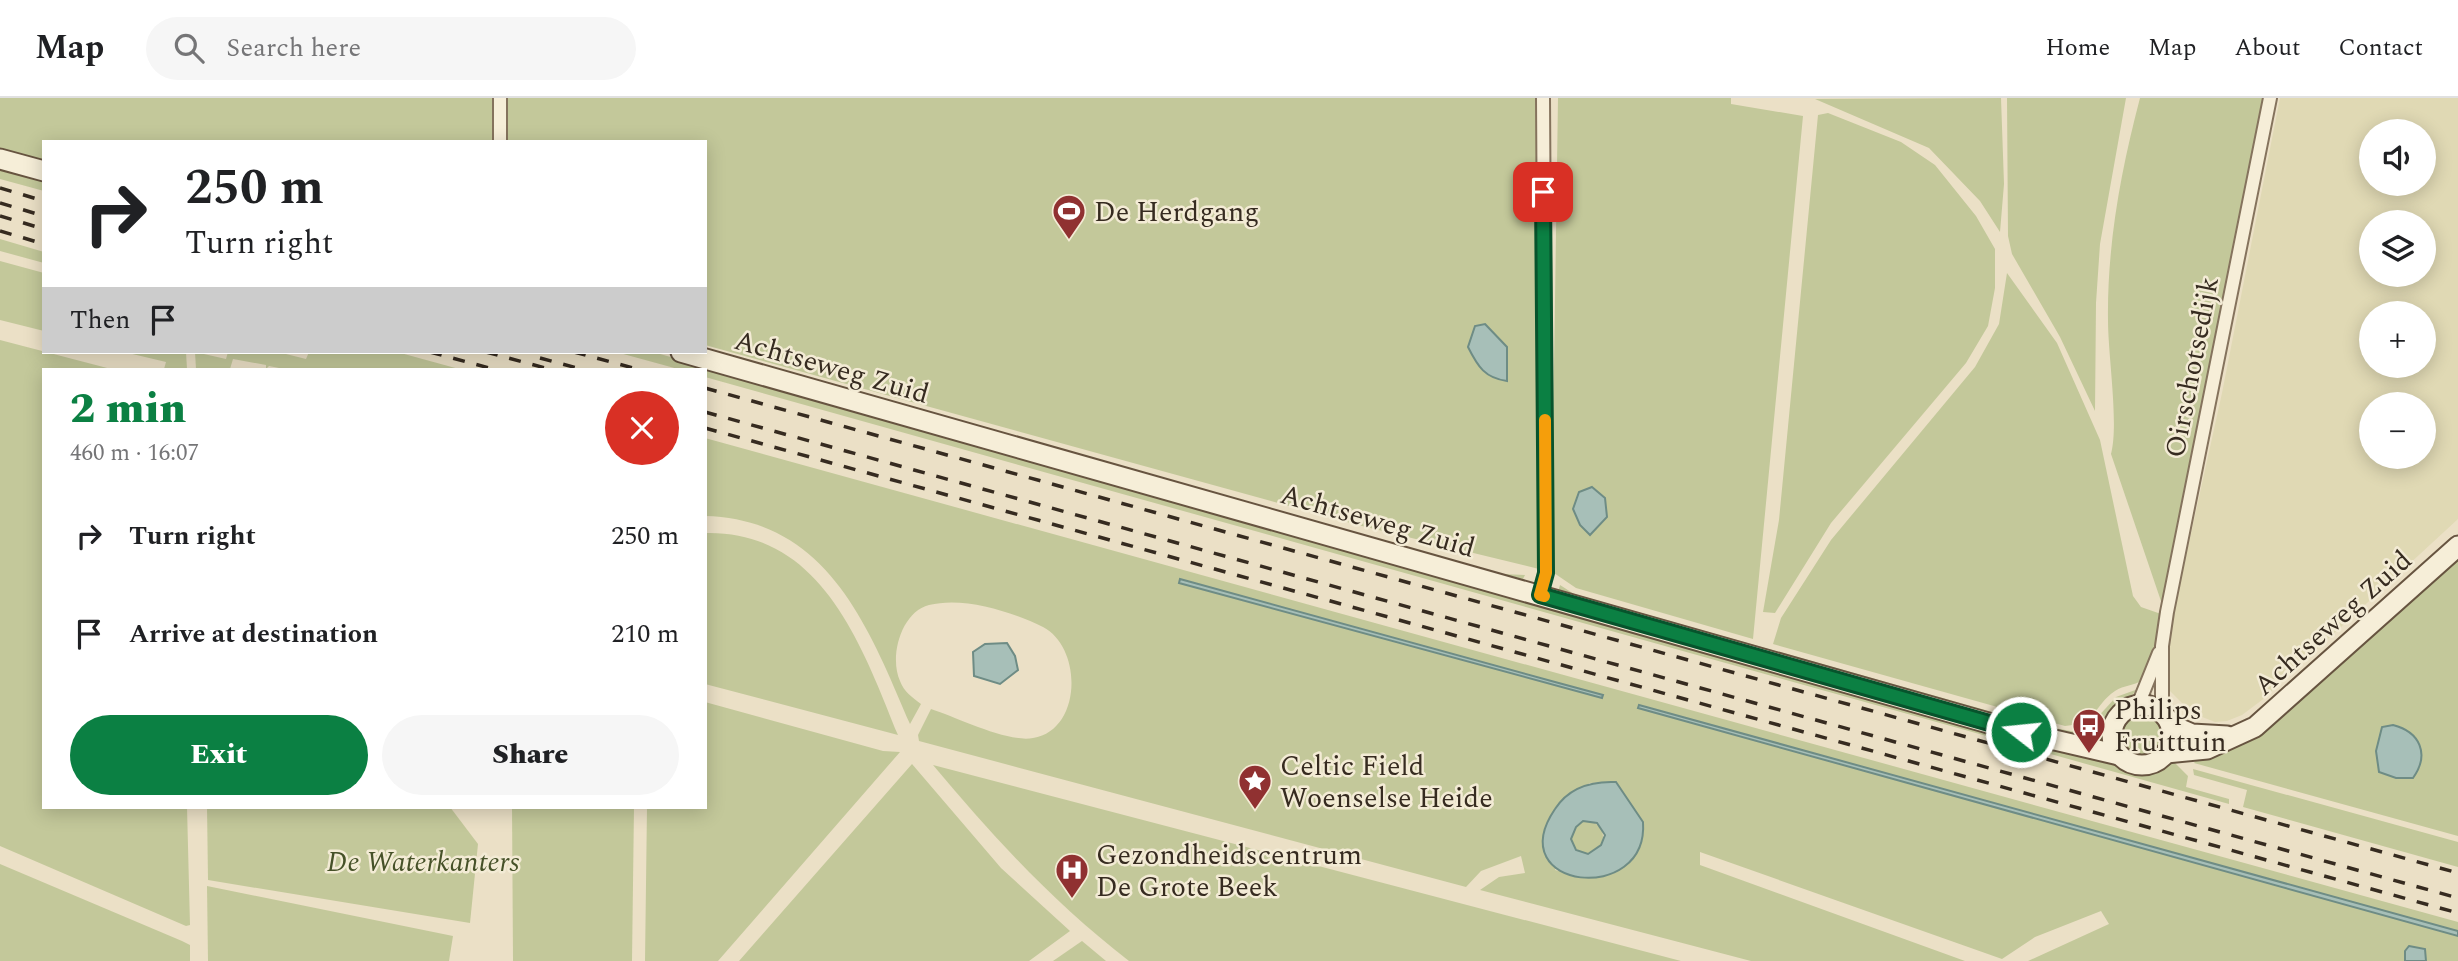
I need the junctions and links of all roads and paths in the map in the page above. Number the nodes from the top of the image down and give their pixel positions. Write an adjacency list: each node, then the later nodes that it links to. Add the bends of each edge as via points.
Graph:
1 (500, 98): 4 (street)
2 (1543, 98): 9 (street, via 1546,573)
3 (2270, 98): 10 (street, Oirschotsedijk)
4 (500, 140)
5 (0, 159): 6 (street)
6 (42, 170)
7 (688, 354): 9 (street, Achtseweg Zuid)
8 (2458, 546): 14 (street, Achtseweg Zuid, via 2277,710)
9 (1540, 595): 15 (street, Achtseweg Zuid)
10 (2162, 646): 11 (street, Oirschotsedijk); 12 (street, Oirschotsedijk)
11 (2138, 705): 12 (street, via 2151,706); 13 (street, via 2120,714)
12 (2167, 718): 14 (street, via 2204,736); 16 (street, via 2171,744)
13 (2114, 723): 15 (street, Achtseweg Zuid, via 2091,736); 17 (street, via 2112,739)
14 (2239, 735): 16 (street, Achtseweg Zuid, via 2207,748)
15 (2060, 741): 17 (street, Achtseweg Zuid)
16 (2166, 753): 17 (street, via 2143,765)
17 (2119, 755)

